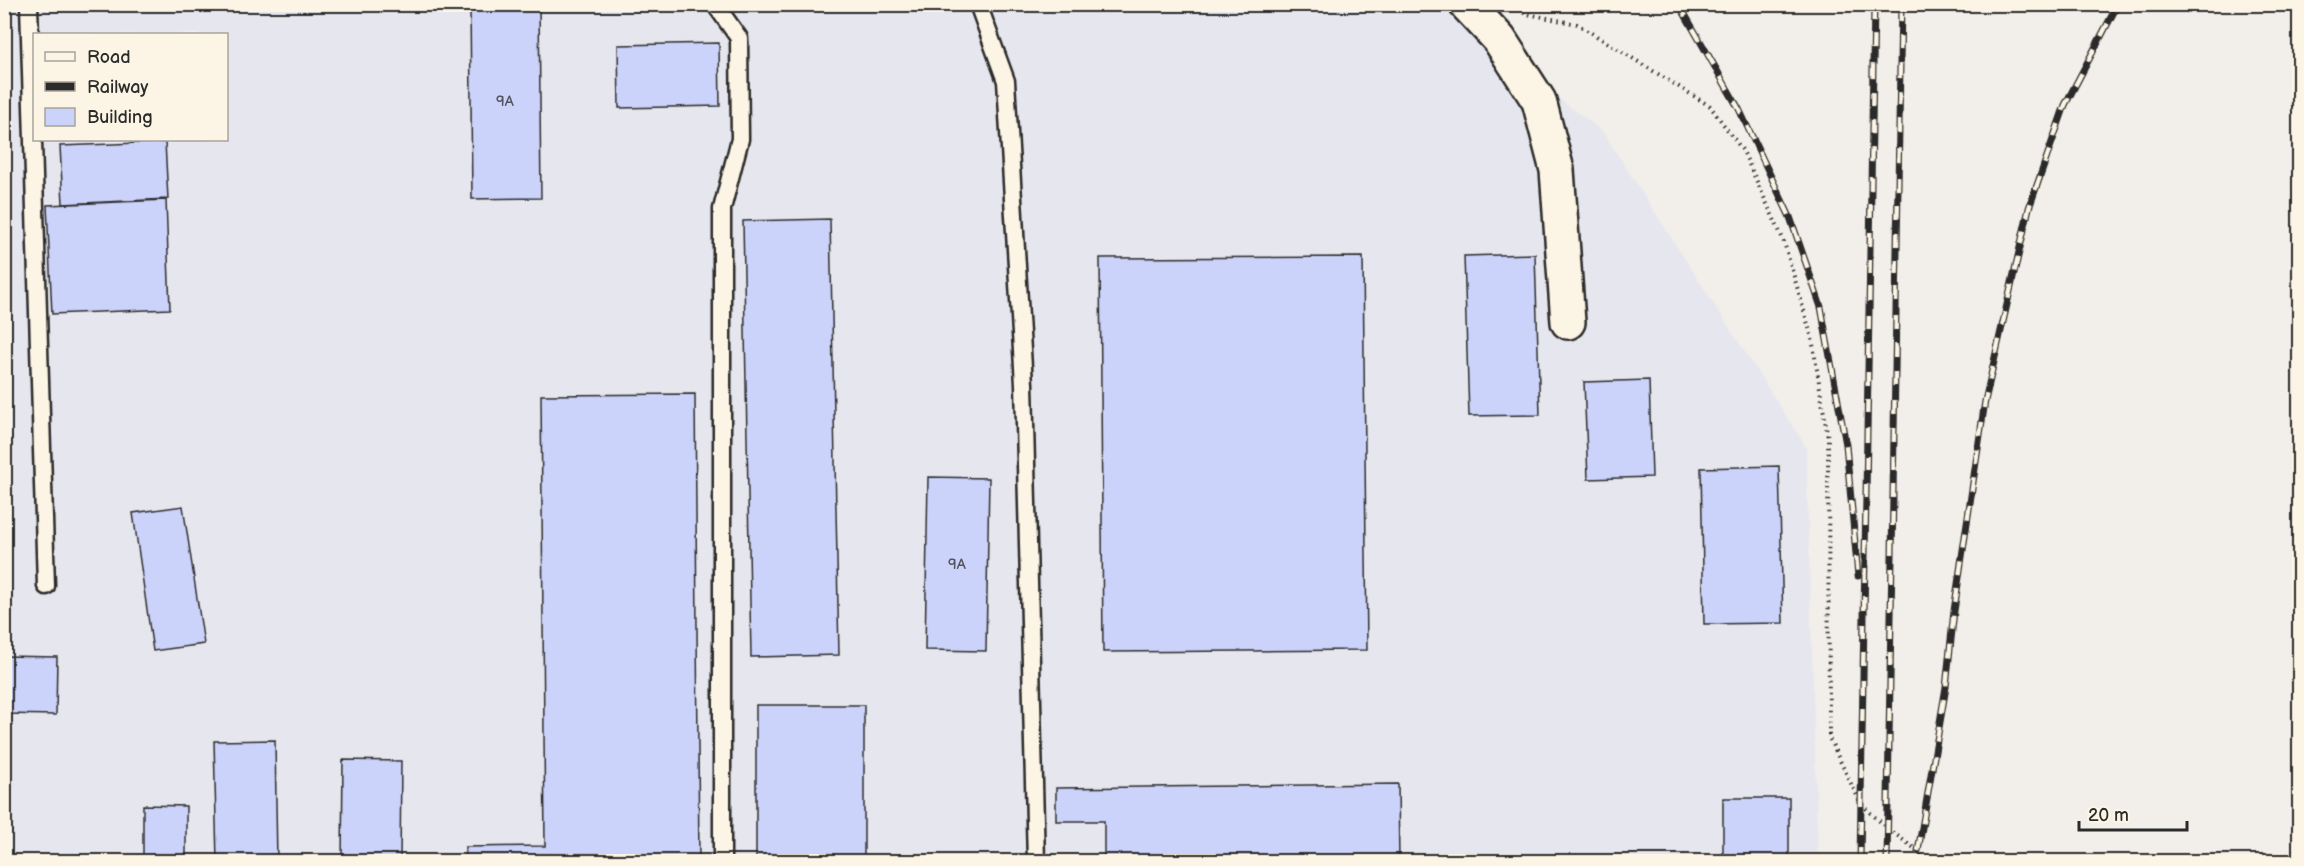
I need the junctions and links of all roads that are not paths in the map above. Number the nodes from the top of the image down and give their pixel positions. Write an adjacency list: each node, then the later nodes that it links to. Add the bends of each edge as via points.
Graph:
1 (28, 4): 6 (lane)
2 (715, 4): 7 (lane, via 739,38 740,139 722,209)
3 (978, 4): 8 (lane, via 1006,81 1024,384)
4 (1466, 4): 5 (street, via 1499,39 1539,101 1557,170)
5 (1568, 321)
6 (46, 586)
7 (722, 861)
8 (1036, 861)

